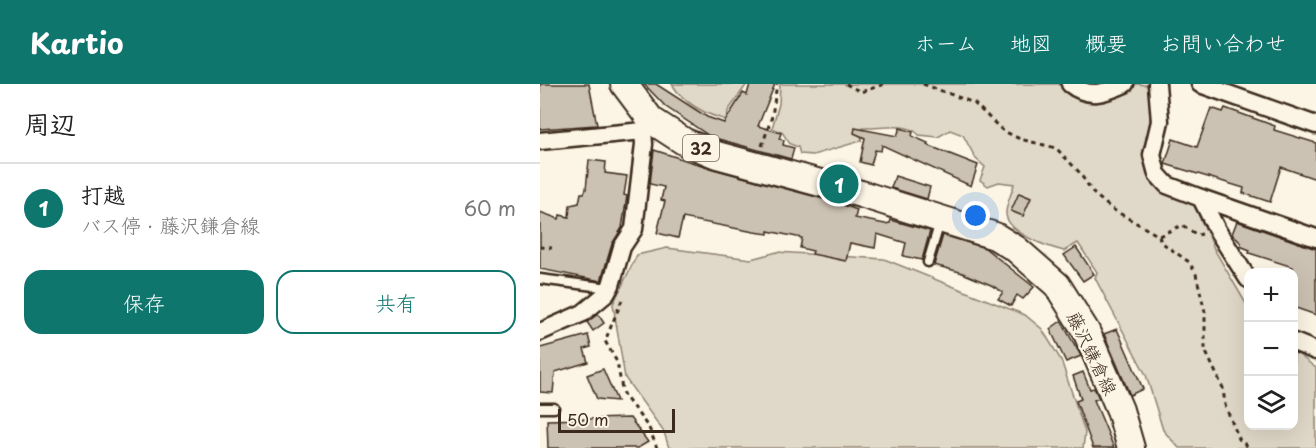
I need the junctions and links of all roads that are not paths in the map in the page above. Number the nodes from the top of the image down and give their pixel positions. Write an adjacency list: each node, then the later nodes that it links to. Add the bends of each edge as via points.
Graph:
1 (624, 84): 8 (main road, 藤沢鎌倉線 / 32)
2 (1070, 84): 3 (street, via 1094,94)
3 (1125, 84)
4 (1157, 84): 10 (street, via 1160,121 1152,155 1157,174 1167,184)
5 (1200, 84): 6 (street)
6 (1225, 88): 7 (street)
7 (1316, 125)
8 (647, 126): 9 (street); 11 (main road, 藤沢鎌倉線 / 32, via 717,155); 16 (street, via 634,229 622,247)
9 (540, 141)
10 (1201, 198): 12 (street); 14 (street)
11 (941, 219): 13 (lane); 22 (main road, 藤沢鎌倉線 / 32, via 995,236 1057,285 1086,331)
12 (1316, 238)
13 (928, 262)
14 (1244, 273)
15 (540, 279): 16 (lane)
16 (616, 293): 17 (street, via 583,314)
17 (540, 332)
18 (1298, 344): 19 (street)
19 (1316, 351)
20 (540, 408): 21 (lane)
21 (554, 408)
22 (1135, 448)

